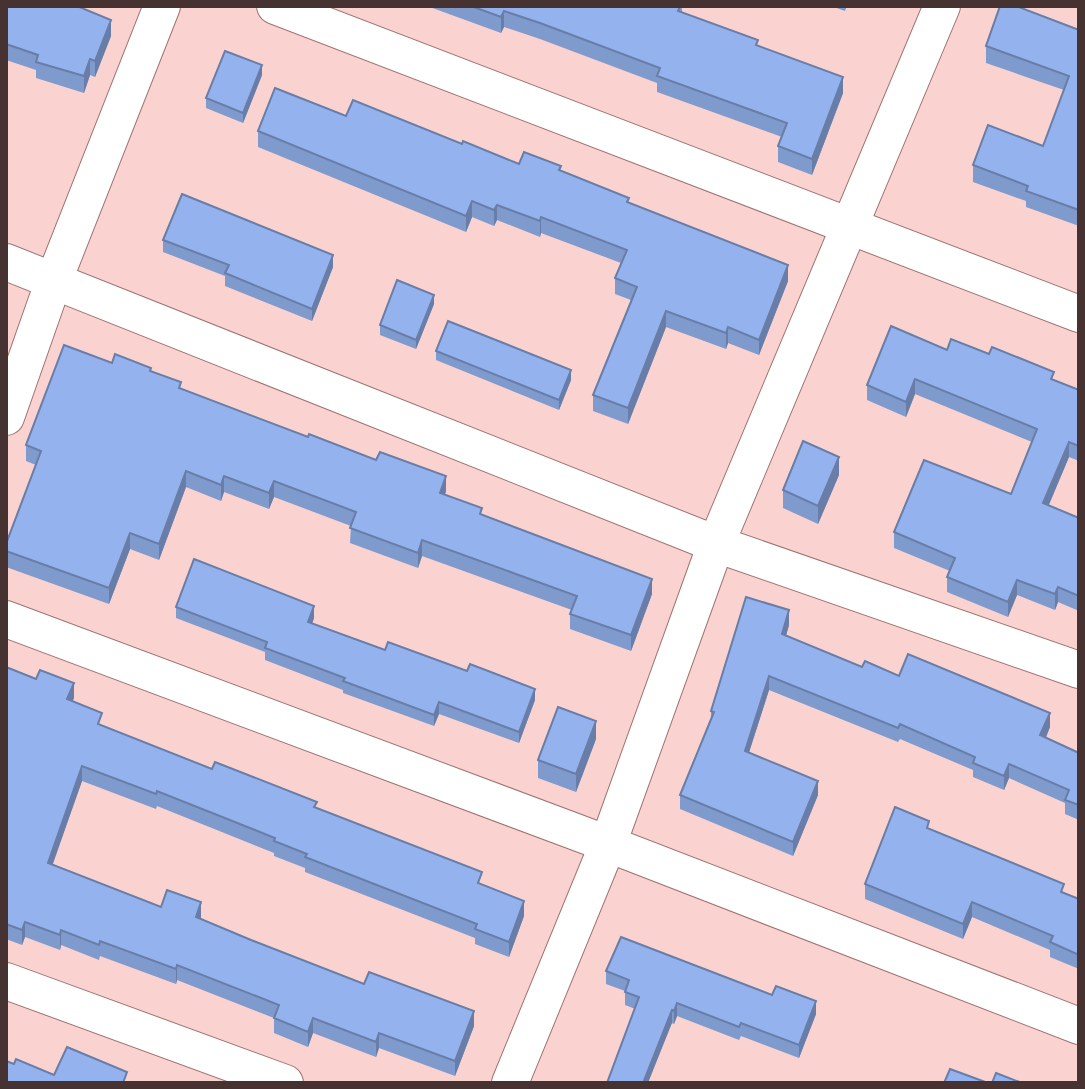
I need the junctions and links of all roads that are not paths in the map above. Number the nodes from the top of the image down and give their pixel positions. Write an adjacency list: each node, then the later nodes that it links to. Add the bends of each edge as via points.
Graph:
1 (162, 6): 6 (street)
2 (275, 6): 4 (street)
3 (942, 6): 4 (street)
4 (849, 228): 7 (street); 9 (street)
5 (6, 262): 6 (street)
6 (54, 280): 8 (street); 9 (street)
7 (1079, 314)
8 (6, 417)
9 (716, 544): 11 (street); 12 (street)
10 (6, 619): 12 (street)
11 (1079, 670)
12 (608, 844): 14 (street); 16 (street)
13 (6, 981): 15 (street)
14 (1079, 1026)
15 (285, 1083)
16 (510, 1083)

